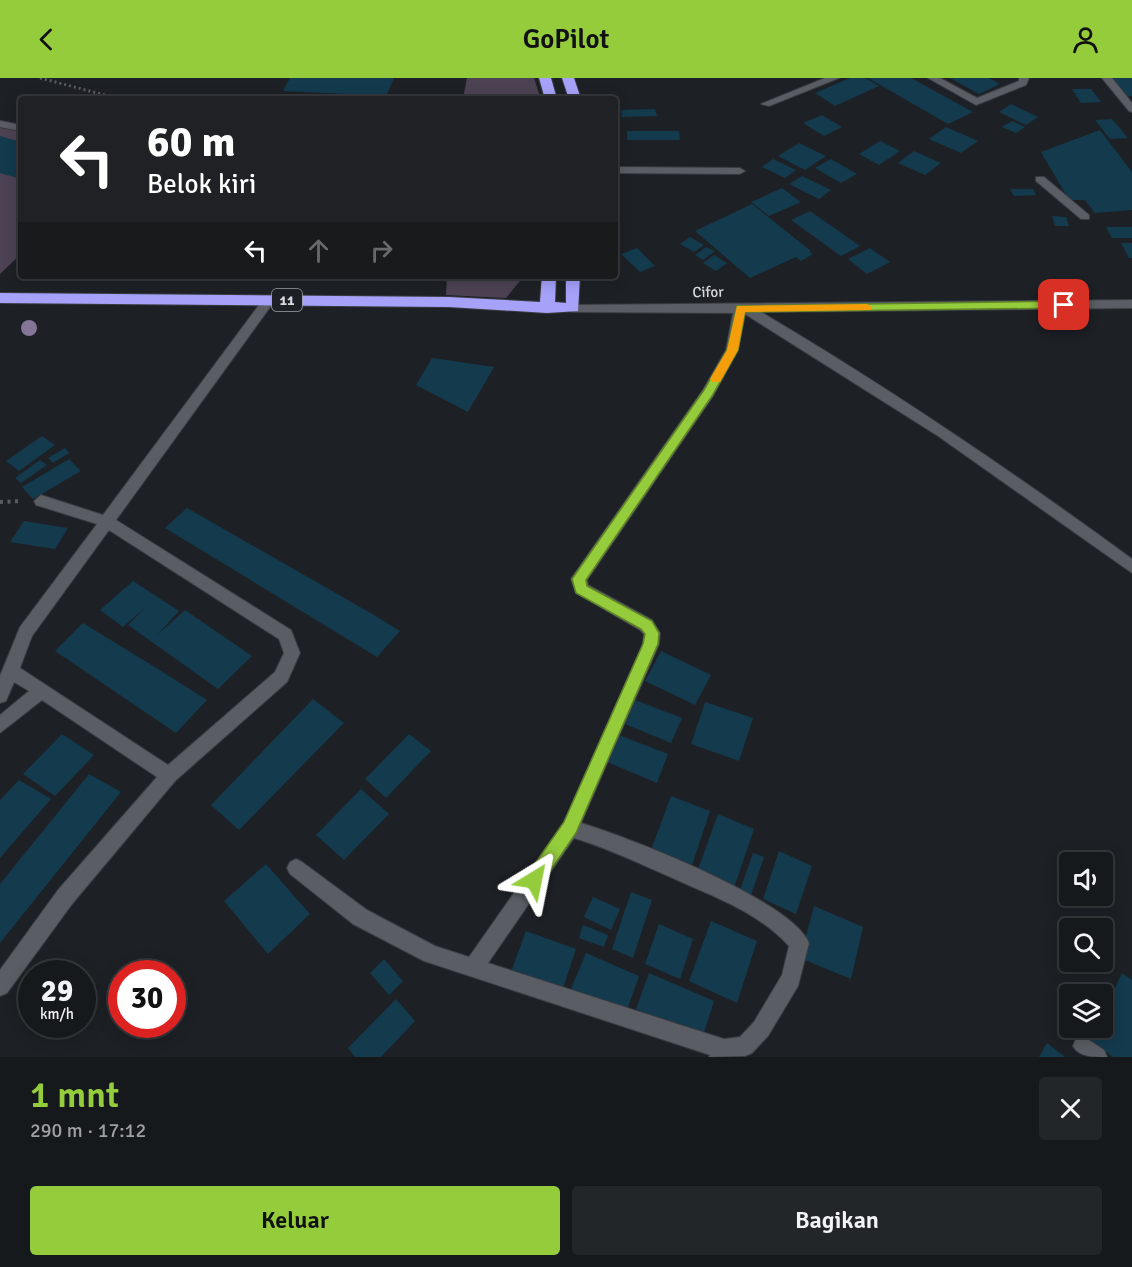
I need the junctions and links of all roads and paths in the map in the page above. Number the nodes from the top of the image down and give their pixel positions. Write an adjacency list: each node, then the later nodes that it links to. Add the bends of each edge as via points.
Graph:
1 (40, 78): 8 (path)
2 (545, 78): 9 (highway)
3 (568, 78): 10 (highway)
4 (834, 78): 11 (street)
5 (933, 78): 6 (street, via 976,102 1023,83)
6 (1024, 78)
7 (1107, 78): 12 (street)
8 (109, 96)
9 (550, 96)
10 (574, 96)
11 (766, 104)
12 (1132, 109)
13 (0, 124): 14 (street)
14 (18, 127)
15 (618, 170): 16 (street)
16 (740, 171)
17 (1040, 179): 18 (street)
18 (1085, 217)
19 (549, 279): 24 (highway)
20 (573, 279): 25 (highway)
21 (0, 298): 22 (highway, 11)
22 (269, 300): 24 (highway, 11, via 448,302); 28 (street)
23 (1132, 304): 26 (street, Cifor)
24 (547, 308): 25 (highway, 11)
25 (573, 308): 26 (street, Cifor)
26 (743, 309): 29 (street, via 830,359 952,438); 35 (street, via 732,350 708,393 579,579 581,589 646,625 652,633 651,644)
27 (41, 501): 28 (street)
28 (107, 522): 30 (street, via 26,632); 34 (street, via 285,635 292,653 281,676)
29 (1132, 567)
30 (10, 670): 31 (street); 32 (street)
31 (43, 690): 33 (street); 34 (street)
32 (0, 696)
33 (0, 725)
34 (169, 775): 38 (street, via 65,897)
35 (570, 828): 37 (street); 39 (street, via 612,841 746,901 790,932 799,943 791,979 761,1029 745,1046)
36 (296, 868): 37 (street, via 382,930 430,954)
37 (474, 967): 39 (street)
38 (0, 986)
39 (722, 1053)

